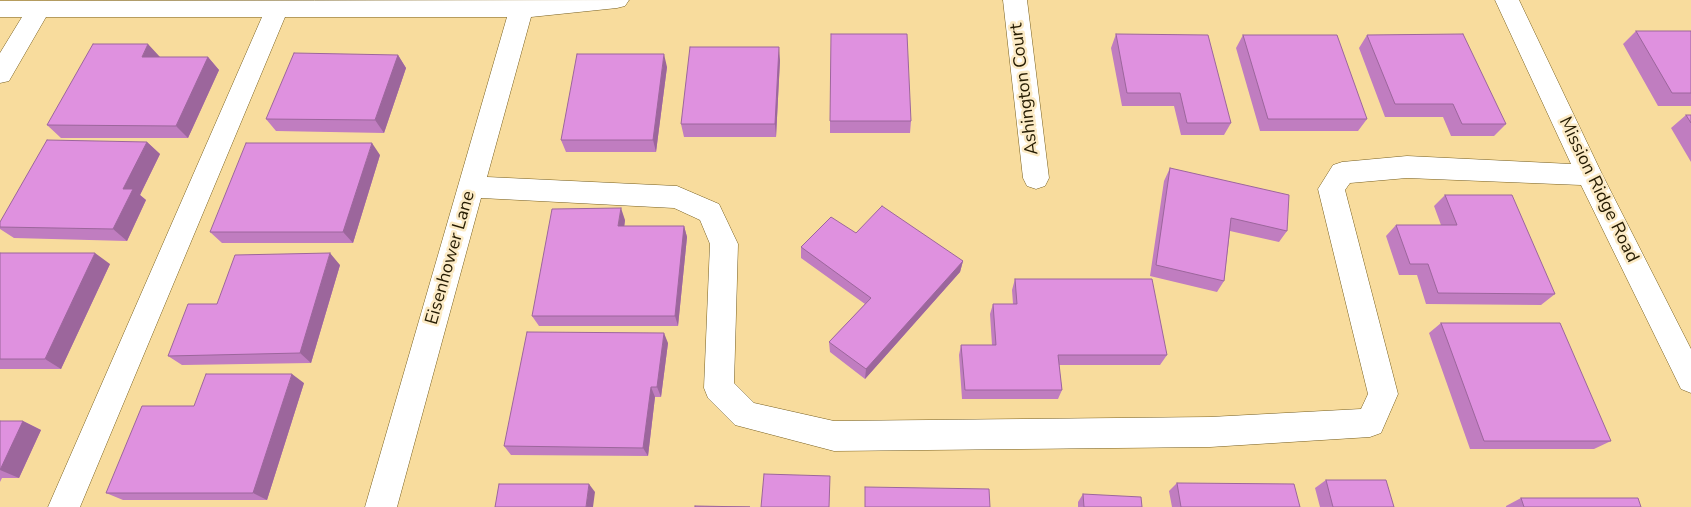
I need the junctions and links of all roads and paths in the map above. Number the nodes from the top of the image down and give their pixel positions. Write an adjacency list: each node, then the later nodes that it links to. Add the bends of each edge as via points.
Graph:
1 (617, 0): 7 (street)
2 (1015, 0): 10 (street, Ashington Court)
3 (1506, 0): 9 (street, Mission Ridge Road)
4 (0, 9): 5 (street)
5 (40, 9): 6 (street); 8 (street)
6 (277, 9): 7 (street); 13 (street)
7 (521, 9): 11 (street, Eisenhower Lane)
8 (0, 74)
9 (1590, 175): 11 (street, via 1407,167 1342,173 1331,188 1383,394 1370,423 1210,432 834,436 746,415 719,388 724,244 710,212 677,197); 12 (street, Mission Ridge Road)
10 (1036, 178)
11 (471, 188): 14 (street, Eisenhower Lane)
12 (1691, 379)
13 (64, 507)
14 (381, 507)

